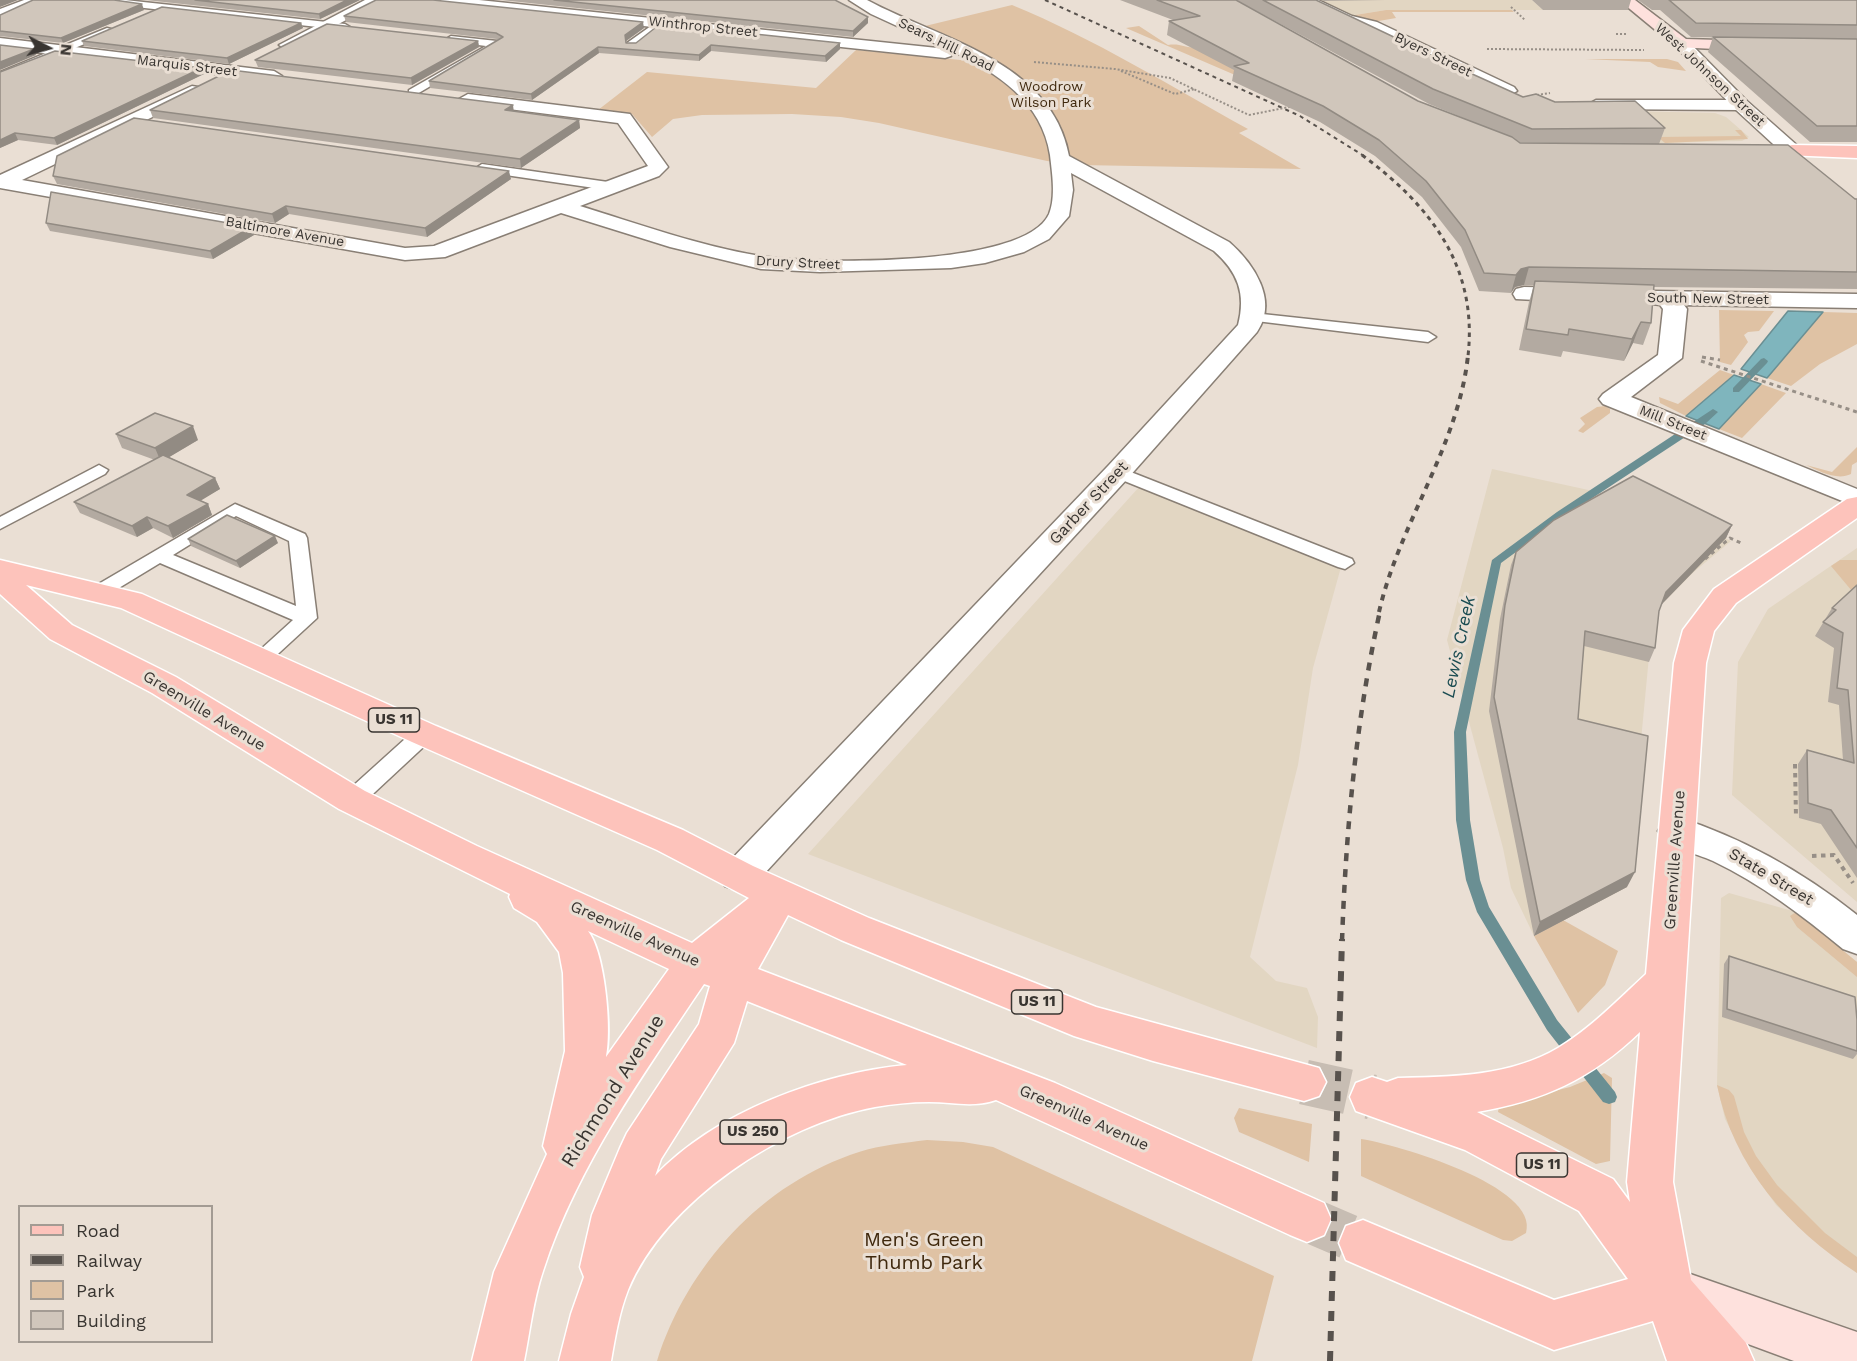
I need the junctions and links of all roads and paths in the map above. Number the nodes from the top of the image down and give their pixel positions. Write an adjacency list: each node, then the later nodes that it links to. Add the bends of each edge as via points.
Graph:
1 (38, 0): 10 (street)
2 (99, 0): 8 (lane)
3 (377, 0): 15 (street)
4 (436, 0): 13 (street, Winthrop Street)
5 (856, 0): 25 (street, Sears Hill Road)
6 (1306, 0): 32 (street, Byers Street, via 1347,19 1372,25)
7 (1626, 0): 19 (main road, West Johnson Street)
8 (163, 7): 11 (lane); 15 (lane)
9 (1511, 8): 12 (path)
10 (0, 14)
11 (142, 16)
12 (1526, 20)
13 (661, 23): 20 (lane); 25 (street, Winthrop Street)
14 (122, 24): 23 (lane)
15 (326, 25): 16 (lane); 27 (street)
16 (360, 29)
17 (440, 38): 31 (lane, via 497,44)
18 (0, 44): 23 (street, Marquis Street)
19 (1682, 44): 21 (main road); 35 (street, West Johnson Street)
20 (631, 45)
21 (1771, 46)
22 (1485, 49): 24 (path)
23 (60, 50): 27 (street, Marquis Street); 28 (lane)
24 (1648, 50)
25 (973, 57): 26 (path); 41 (street, Sears Hill Road, via 1008,76 1032,97 1056,132)
26 (1115, 69): 30 (path, via 1170,78); 30 (path, via 1175,94)
27 (233, 71): 29 (street, Marquis Street); 36 (street)
28 (0, 76)
29 (289, 78)
30 (1195, 89): 33 (path, bridge, via 1249,115)
31 (407, 92): 45 (street, via 624,118 658,166)
32 (1522, 98)
33 (1303, 105)
34 (1583, 105): 35 (street)
35 (1741, 105): 39 (street, West Johnson Street)
36 (130, 120): 37 (lane); 44 (street)
37 (154, 123)
38 (1767, 151): 39 (street)
39 (1792, 152): 40 (main road); 43 (main road)
40 (1857, 152)
41 (1062, 160): 46 (street, Drury Street, via 1063,211 1043,234 1000,253 935,264 749,261); 50 (street, via 1226,250 1248,277)
42 (473, 167): 45 (lane)
43 (1812, 168)
44 (1, 182): 46 (street, Baltimore Avenue, via 405,254 437,252)
45 (615, 187): 46 (street)
46 (564, 207)
47 (1524, 294): 48 (street, South New Street)
48 (1667, 298): 49 (street, South New Street); 56 (street, Mill Street, via 1675,309 1670,358 1612,399)
49 (1857, 301)
50 (1253, 317): 51 (lane); 55 (street, Garber Street, via 1237,342)
51 (1428, 337)
52 (1694, 358): 53 (path)
53 (1857, 412)
54 (99, 470): 58 (lane)
55 (1118, 472): 64 (lane); 79 (street, Garber Street)
56 (1857, 499)
57 (1857, 505): 74 (main road, Greenville Avenue, via 1736,587 1699,630 1690,663)
58 (0, 524)
59 (1721, 533): 60 (path)
60 (1730, 538): 61 (path); 63 (path)
61 (1741, 543)
62 (160, 556): 67 (lane); 68 (lane); 68 (lane, via 235,509 298,538)
63 (1701, 562)
64 (1345, 563)
65 (0, 569): 67 (main road, US 11)
66 (0, 578): 72 (main road, Greenville Avenue, via 61,632 164,686)
67 (97, 593): 69 (main road, US 11, via 131,601)
68 (307, 618): 69 (lane)
69 (260, 659): 70 (main road, US 11)
70 (424, 734): 72 (lane); 79 (main road, US 11, via 670,840)
71 (1795, 764): 73 (path)
72 (352, 800): 75 (main road, Greenville Avenue)
73 (1796, 818)
74 (1677, 831): 82 (street, State Street, via 1722,847 1762,868 1806,896); 84 (main road, Greenville Avenue)
75 (464, 856): 83 (main road, Greenville Avenue); 87 (main road, via 551,911 578,948 584,973 586,1051)
76 (1803, 856): 78 (path, via 1834,855)
77 (1845, 860): 78 (path)
78 (1838, 861): 80 (path)
79 (739, 876): 81 (main road, US 11)
80 (1857, 888)
81 (780, 895): 83 (main road, Richmond Avenue); 85 (main road, US 11, via 1089,1023)
82 (1857, 938)
83 (715, 970): 86 (main road, Greenville Avenue); 87 (main road, Richmond Avenue, via 613,1083); 91 (main road, via 718,1030 652,1132 626,1187)
84 (1666, 981): 90 (main road, Greenville Avenue, via 1650,1182); 90 (main road, US 11, via 1593,1048 1541,1078 1448,1096 1372,1097 1479,1134 1596,1195)
85 (1304, 1082)
86 (1039, 1097): 88 (main road, Greenville Avenue); 91 (main road, US 250, via 965,1083 908,1083 857,1091 791,1112 717,1154 670,1192 631,1239)
87 (559, 1176): 93 (main road, Richmond Avenue, via 518,1272)
88 (1307, 1218)
89 (1363, 1243): 90 (main road, via 1554,1325)
90 (1668, 1292): 92 (main road); 95 (main road, US 11); 96 (main road, US 11)
91 (597, 1302): 94 (main road, US 250)
92 (1857, 1358)
93 (498, 1361)
94 (585, 1361)
95 (1693, 1361)
96 (1728, 1361)

